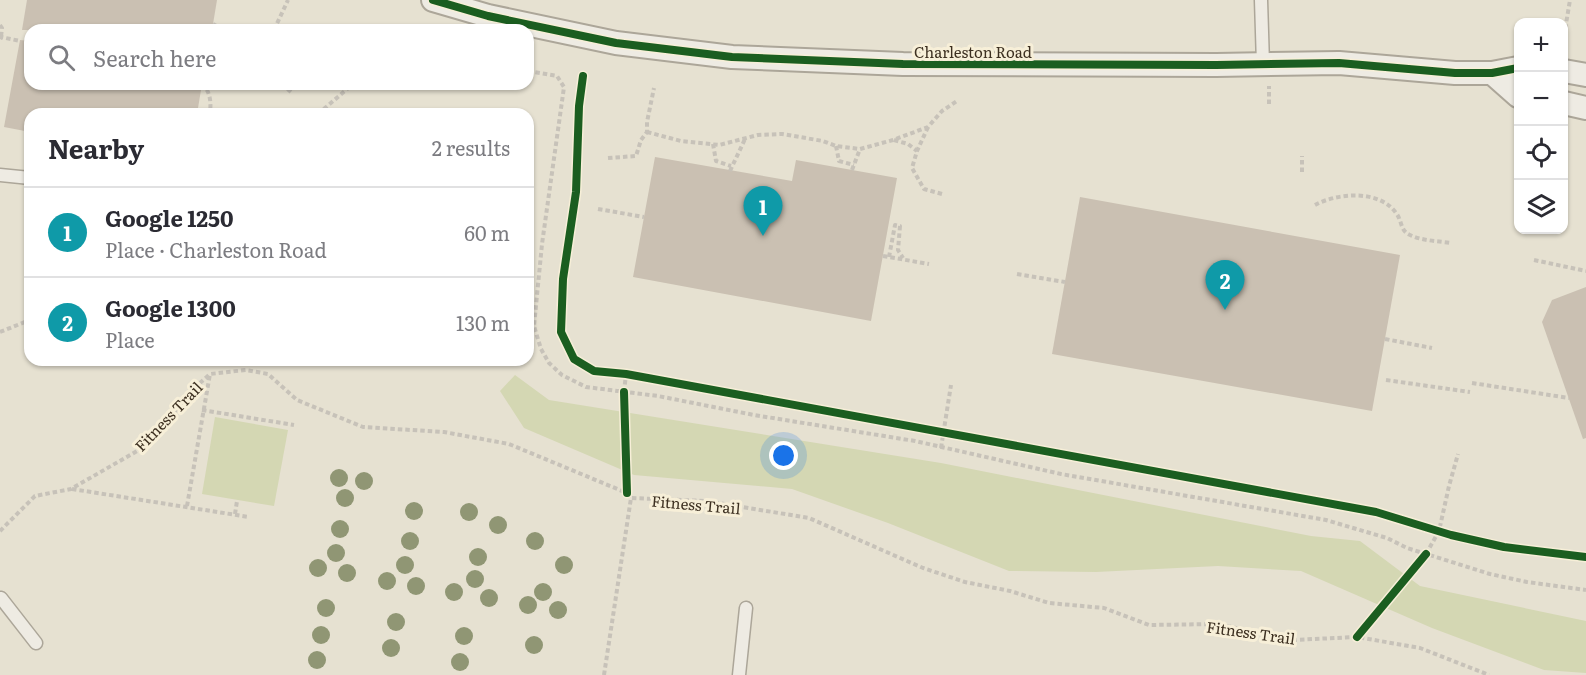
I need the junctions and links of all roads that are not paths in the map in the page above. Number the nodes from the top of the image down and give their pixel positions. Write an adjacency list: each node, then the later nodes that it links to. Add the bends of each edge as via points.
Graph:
1 (433, 0): 3 (street, Charleston Road)
2 (1261, 0): 5 (lane)
3 (526, 24)
4 (534, 26): 5 (street, Charleston Road, via 616,43 732,57 903,64)
5 (1263, 64): 8 (street, Charleston Road, via 1339,63)
6 (1514, 69): 8 (street, Charleston Road)
7 (1568, 72): 9 (street)
8 (1492, 74): 10 (street)
9 (1586, 75)
10 (1514, 93)
11 (1568, 103): 12 (street)
12 (1586, 108)
13 (0, 175): 14 (lane)
14 (24, 177)
15 (1, 598): 17 (lane)
16 (746, 608): 18 (lane)
17 (36, 643)
18 (739, 675)

